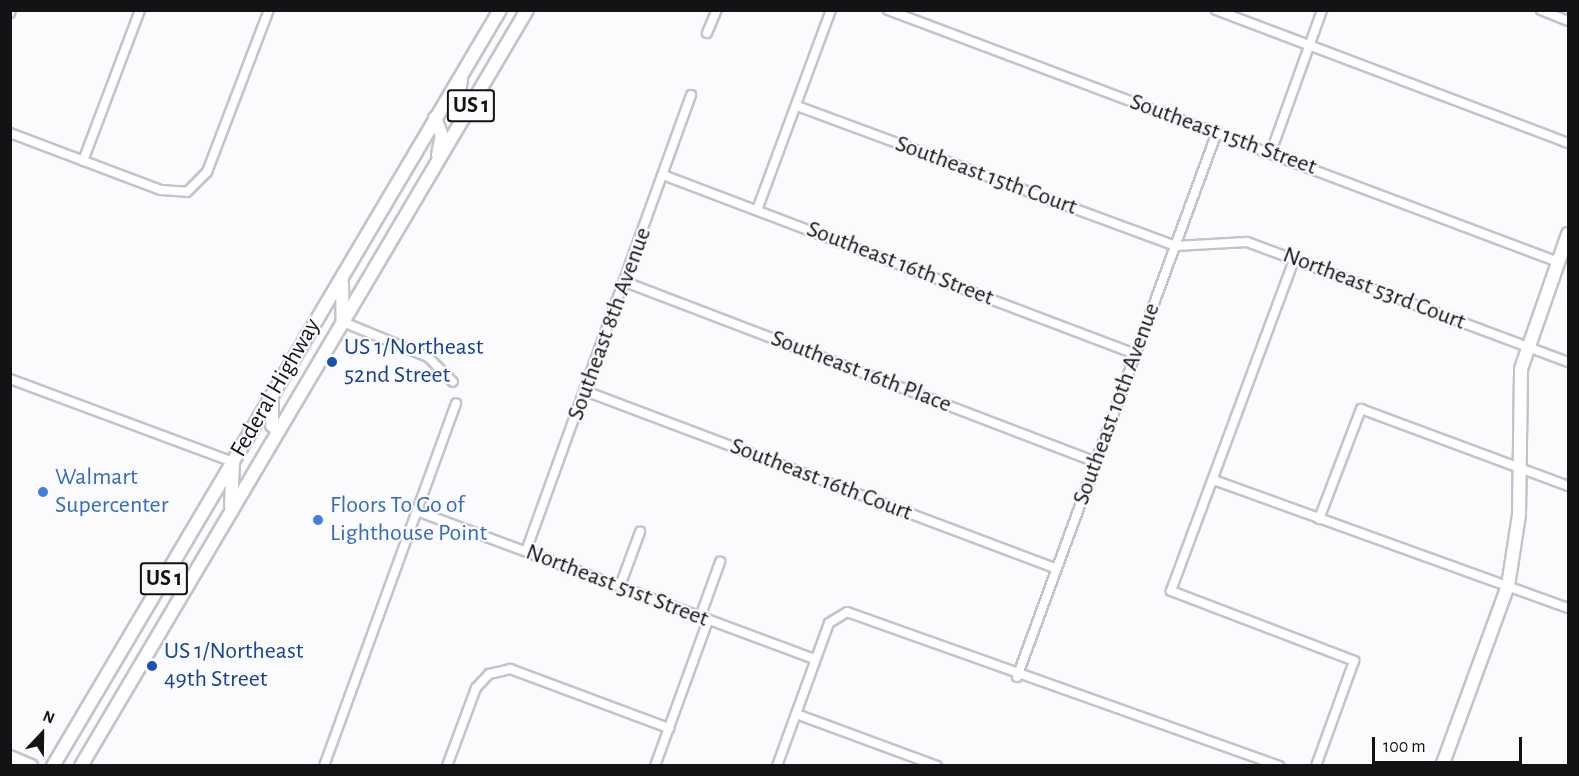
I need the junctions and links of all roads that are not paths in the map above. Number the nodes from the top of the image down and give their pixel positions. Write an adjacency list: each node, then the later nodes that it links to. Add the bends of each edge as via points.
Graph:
1 (140, 10): 23 (street)
2 (269, 10): 23 (street, via 207,172 186,192 160,190)
3 (500, 10): 14 (main road, Federal Highway / US 1)
4 (527, 10): 18 (main road, Federal Highway / US 1)
5 (717, 10): 12 (street)
6 (831, 10): 16 (street)
7 (888, 10): 19 (street, Southeast 15th Street)
8 (1216, 10): 13 (street)
9 (1322, 10): 13 (street)
10 (1541, 10): 11 (street)
11 (1569, 21)
12 (707, 33)
13 (1310, 46): 21 (street); 22 (street)
14 (462, 73): 17 (main road, Federal Highway / US 1); 18 (main road, via 457,103)
15 (691, 95): 25 (street, Southeast 8th Avenue)
16 (797, 106): 26 (street); 28 (street, Southeast 15th Court)
17 (435, 118): 24 (main road, via 442,136); 31 (main road, Federal Highway / US 1)
18 (463, 119): 24 (main road, Federal Highway / US 1)
19 (1217, 132): 22 (street, Southeast 15th Street); 28 (street, Southeast 10th Avenue)
20 (10, 133): 23 (street)
21 (1569, 143)
22 (1271, 152): 30 (street, Southeast 15th Street)
23 (83, 161)
24 (437, 162): 33 (main road, Federal Highway / US 1)
25 (663, 175): 26 (street, Southeast 16th Street); 32 (street, Southeast 8th Avenue)
26 (757, 210): 35 (street, Southeast 16th Street)
27 (1569, 234): 30 (main road)
28 (1175, 246): 29 (street, Northeast 53rd Court, via 1231,240); 35 (street, Southeast 10th Avenue)
29 (1294, 260): 34 (street, Northeast 53rd Court); 46 (street)
30 (1558, 262): 34 (main road)
31 (344, 273): 33 (main road); 40 (main road, Federal Highway / US 1)
32 (625, 282): 39 (street, Southeast 8th Avenue); 44 (street, Southeast 16th Place)
33 (343, 322): 38 (street, via 428,357); 42 (main road, Federal Highway / US 1)
34 (1528, 347): 36 (street, Northeast 53rd Court); 45 (main road, via 1518,395)
35 (1135, 354): 44 (street, Southeast 10th Avenue)
36 (1569, 363)
37 (10, 380): 43 (street)
38 (453, 382)
39 (585, 391): 52 (street, Southeast 8th Avenue); 54 (street, Southeast 16th Court)
40 (274, 392): 42 (main road, via 272,425); 43 (main road, Federal Highway / US 1)
41 (456, 403): 48 (street)
42 (279, 431): 49 (main road, Federal Highway / US 1)
43 (233, 462): 49 (main road); 65 (main road, Federal Highway / US 1)
44 (1096, 462): 54 (street, Southeast 10th Avenue)
45 (1518, 467): 47 (street); 50 (street, via 1361,409); 56 (main road, via 1519,515)
46 (1214, 480): 50 (street); 73 (street, via 1171,591 1354,661)
47 (1569, 486)
48 (419, 512): 52 (street, Northeast 51st Street); 67 (street)
49 (229, 516): 66 (main road, Federal Highway / US 1)
50 (1319, 519): 56 (street)
51 (640, 532): 55 (street)
52 (526, 551): 55 (street, Northeast 51st Street)
53 (720, 562): 58 (street)
54 (1057, 569): 60 (street, Southeast 10th Avenue)
55 (620, 586): 58 (street, Northeast 51st Street)
56 (1508, 586): 57 (street); 74 (main road)
57 (1569, 608)
58 (704, 618): 59 (street, Northeast 51st Street); 62 (street)
59 (815, 659): 60 (street, via 829,623 847,612); 61 (street)
60 (1017, 677): 72 (street, via 1059,685)
61 (796, 714): 70 (street); 71 (street)
62 (669, 728): 68 (street, via 510,669 489,674 476,688); 69 (street)
63 (10, 757): 64 (main road)
64 (31, 765)
65 (53, 765)
66 (81, 765)
67 (324, 765)
68 (447, 765)
69 (655, 765)
70 (777, 765)
71 (937, 765)
72 (1279, 765)
73 (1316, 765)
74 (1442, 765)

